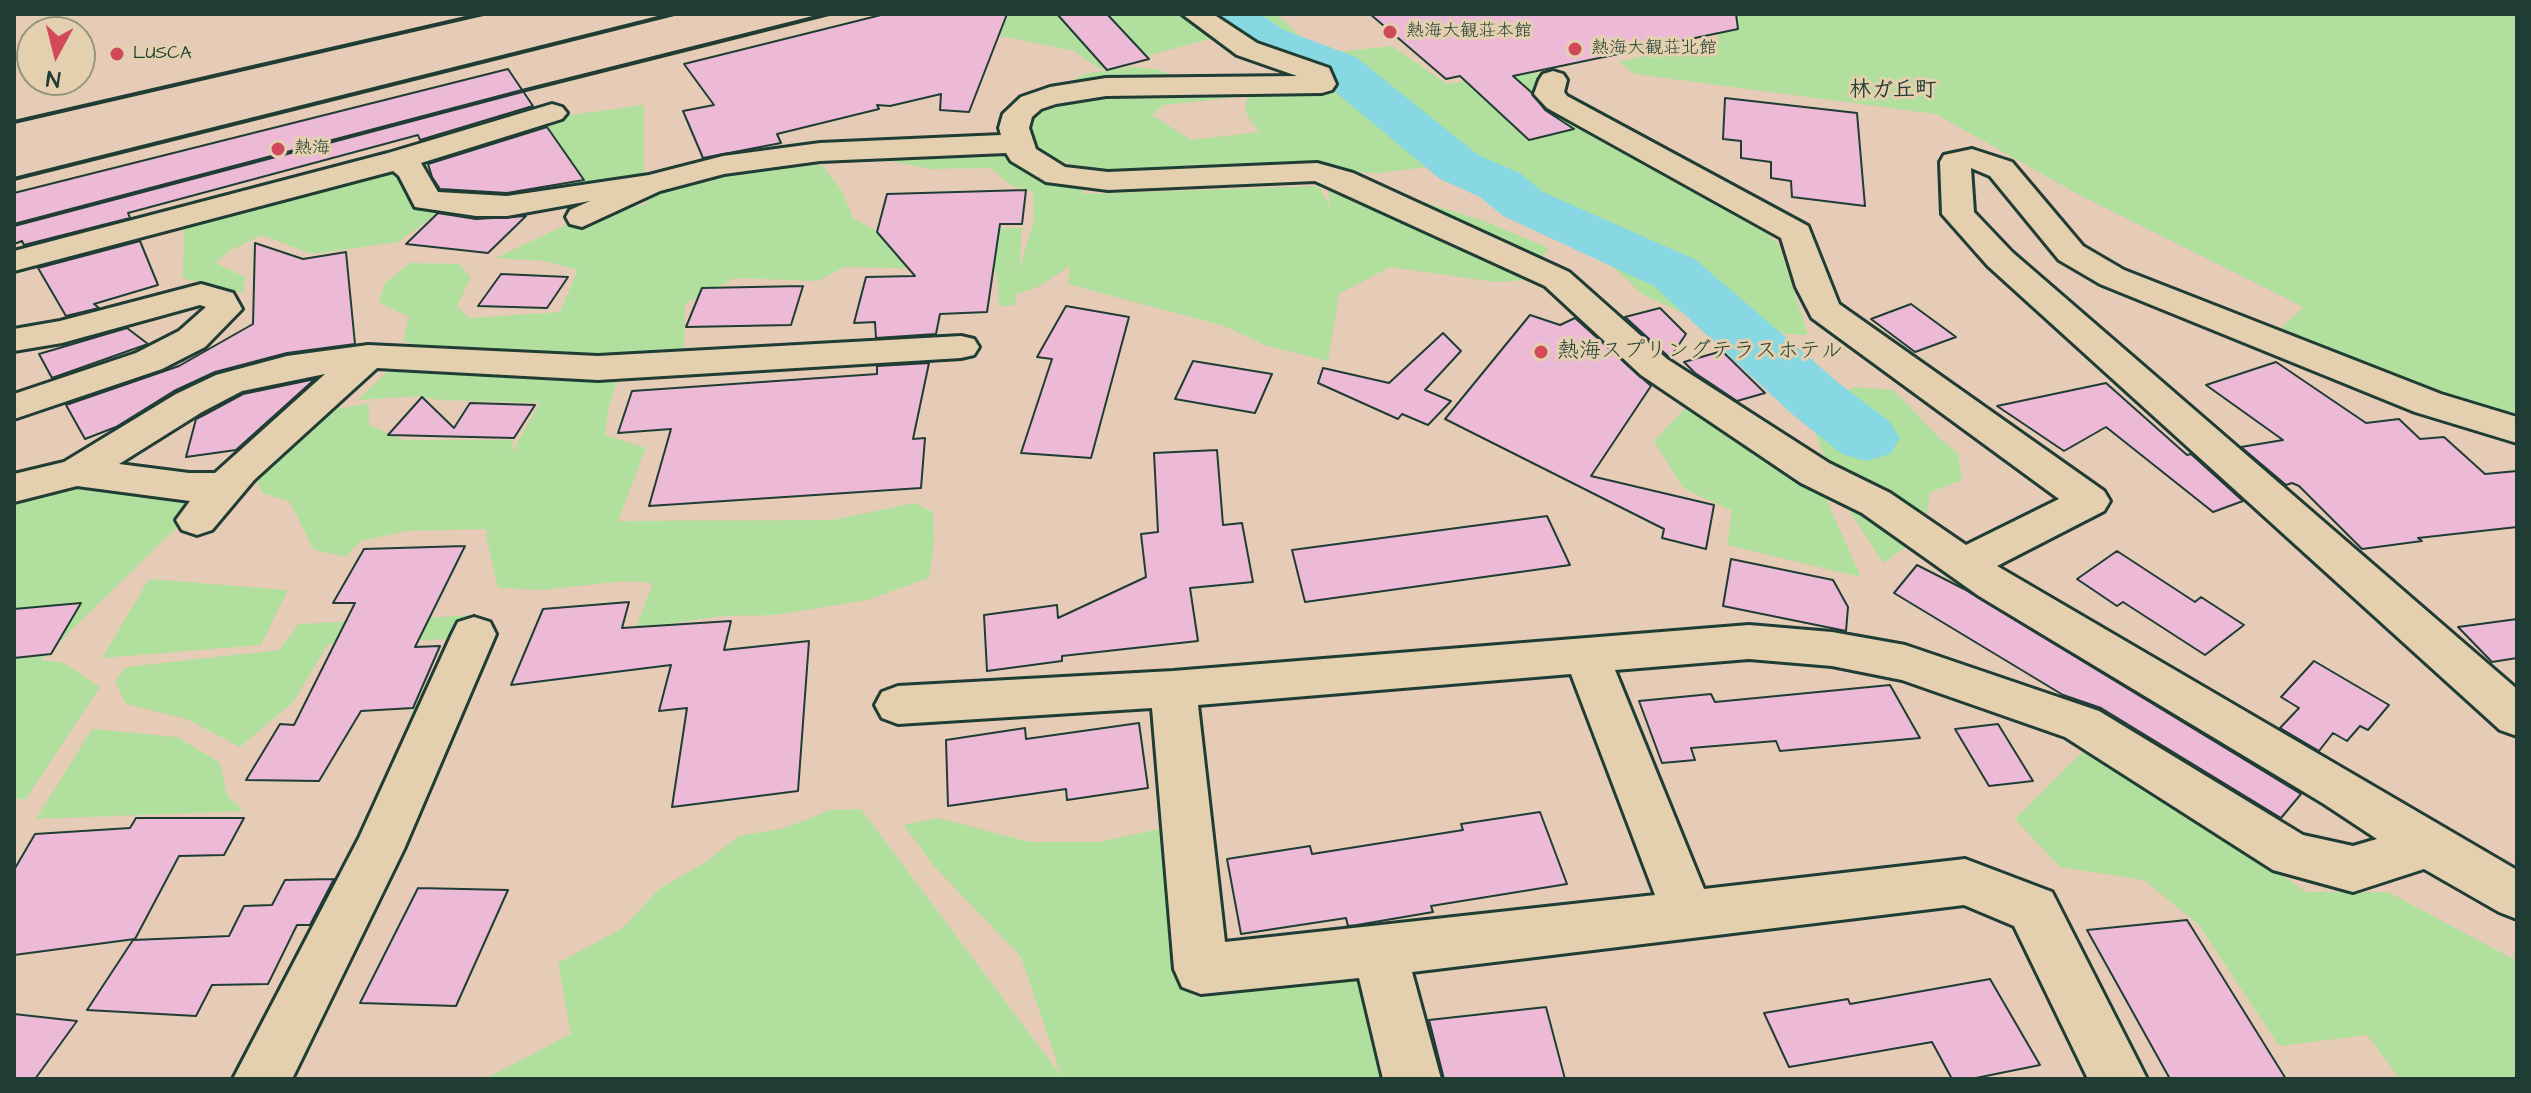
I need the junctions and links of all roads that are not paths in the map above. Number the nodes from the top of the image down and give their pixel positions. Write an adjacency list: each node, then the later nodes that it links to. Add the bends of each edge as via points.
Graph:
1 (1195, 14): 4 (street, via 1247,49 1319,74 1322,84 1074,91 1031,103 1018,114)
2 (1553, 80): 20 (street, via 1549,94 1557,102 1796,233 1824,310 2090,501)
3 (552, 113): 5 (street)
4 (1016, 143): 6 (street, via 820,152 723,165); 20 (street, via 1037,165 1082,179 1289,171 1342,180 1557,279 1654,367 1815,473 1876,503)
5 (399, 160): 6 (street, via 413,172 426,200 476,206); 8 (street)
6 (649, 184): 7 (street)
7 (582, 217)
8 (173, 219): 9 (street); 10 (street, via 136,244)
9 (14, 261)
10 (14, 283)
11 (14, 340): 14 (street, via 201,294 221,300 224,309 192,339 149,361)
12 (961, 347): 13 (street, via 598,368)
13 (368, 356): 16 (street, via 229,383); 17 (street)
14 (14, 407)
15 (2517, 430): 25 (street, via 2428,403 2112,277 2071,253 2001,169 1972,158 1955,162 1958,214 2000,259)
16 (77, 472): 17 (street); 18 (street)
17 (226, 487): 19 (street)
18 (14, 488)
19 (197, 520)
20 (1964, 564): 26 (street)
21 (474, 634): 30 (street, via 379,849)
22 (1586, 654): 23 (street); 26 (street, via 1749,642 1832,649 1905,663 2082,724 2291,854 2353,869); 28 (street)
23 (1173, 689): 24 (street); 29 (street, via 1201,969)
24 (898, 705)
25 (2517, 717)
26 (2428, 846): 27 (street)
27 (2517, 896)
28 (1689, 916): 29 (street); 32 (street, via 1965,882 2033,909)
29 (1379, 950): 31 (street)
30 (262, 1079)
31 (1412, 1079)
32 (2118, 1079)

